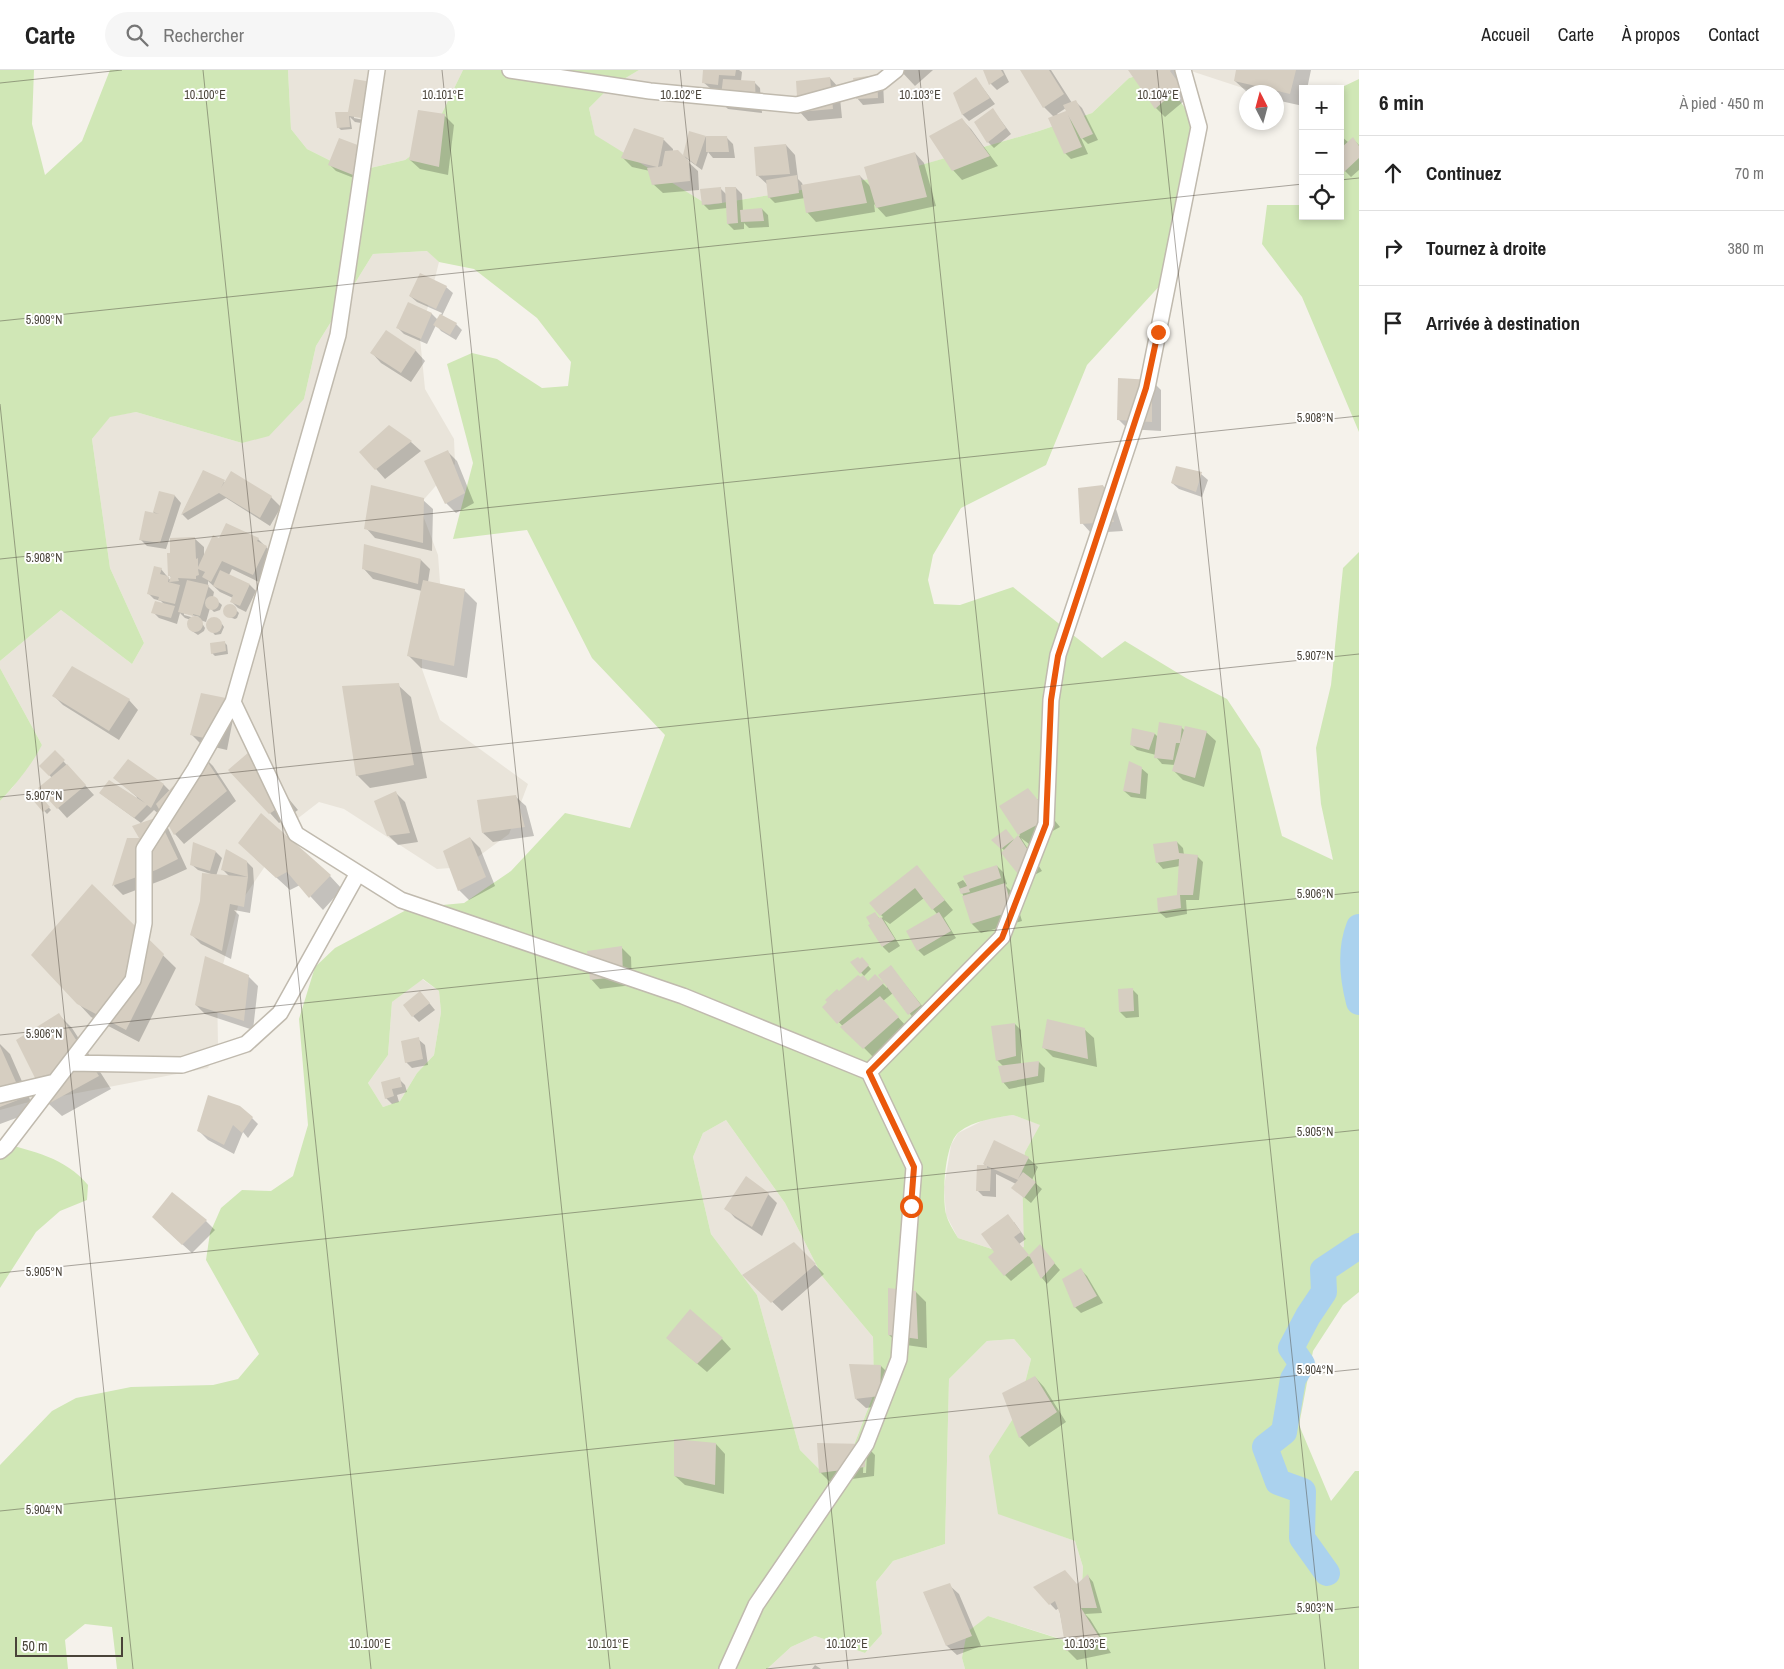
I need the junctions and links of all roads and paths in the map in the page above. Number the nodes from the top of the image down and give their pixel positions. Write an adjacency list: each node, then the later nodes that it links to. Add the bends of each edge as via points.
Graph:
1 (377, 70): 5 (street, via 338,335)
2 (510, 70): 3 (street, via 650,91 797,105 881,82)
3 (896, 70)
4 (1183, 70): 8 (street, via 1199,127 1146,388 1058,656 1051,700 1046,824 1002,938)
5 (233, 702): 6 (street, via 296,834); 7 (street, via 196,769 144,849 144,923 133,980)
6 (358, 873): 7 (street, via 280,1013 246,1044 182,1065); 8 (street, via 401,900 683,996)
7 (70, 1063): 9 (street)
8 (869, 1072): 12 (street, via 914,1167 899,1359 866,1444 756,1604)
9 (56, 1082): 10 (street); 11 (street)
10 (0, 1096)
11 (0, 1151)
12 (727, 1669)

